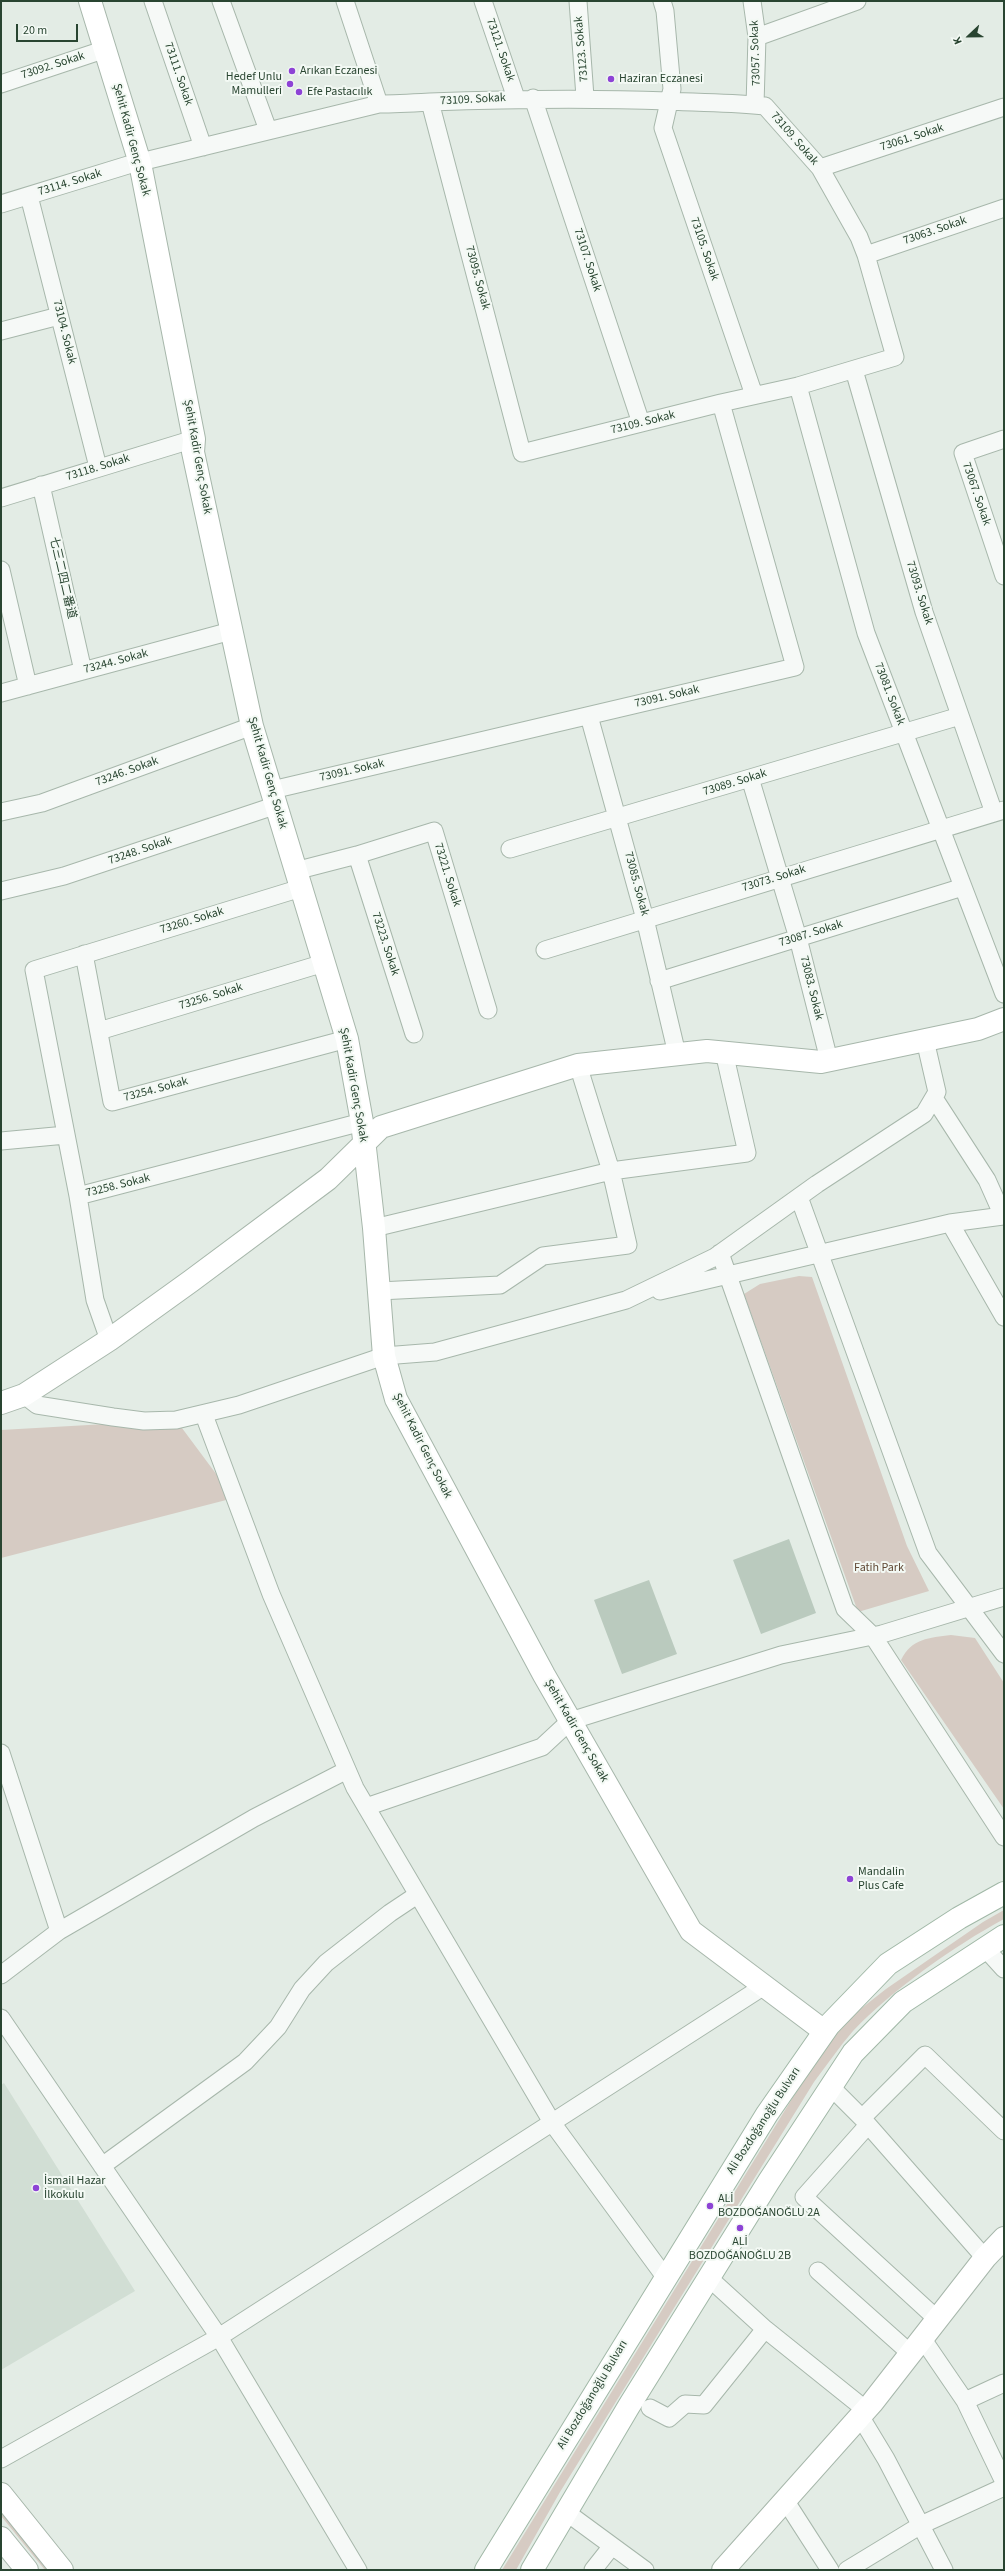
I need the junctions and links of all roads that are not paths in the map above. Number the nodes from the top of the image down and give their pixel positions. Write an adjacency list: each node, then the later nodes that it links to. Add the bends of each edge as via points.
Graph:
1 (90, 1): 11 (main road, Şehit Kadir Genç Sokak)
2 (153, 1): 22 (street, 73111. Sokak)
3 (221, 1): 21 (street)
4 (345, 1): 18 (street)
5 (483, 1): 14 (street, 73121. Sokak)
6 (578, 1): 13 (street, 73123. Sokak)
7 (662, 1): 16 (street, 73105. Sokak, via 666,11 672,89)
8 (752, 1): 10 (street, 73057. Sokak)
9 (857, 1): 10 (street)
10 (757, 37): 19 (street, 73057. Sokak)
11 (106, 49): 12 (street, 73092. Sokak); 23 (main road, Şehit Kadir Genç Sokak)
12 (1, 84)
13 (585, 97): 15 (street, 73109. Sokak); 16 (street, 73109. Sokak)
14 (516, 98): 15 (street, 73109. Sokak); 17 (street, 73109. Sokak)
15 (533, 98): 35 (street, 73107. Sokak)
16 (668, 101): 19 (street, 73109. Sokak); 33 (street, 73105. Sokak, via 662,128)
17 (430, 102): 18 (street, 73109. Sokak); 38 (street, 73095. Sokak)
18 (379, 104): 21 (street, 73109. Sokak)
19 (756, 105): 24 (street, 73109. Sokak, via 765,106)
20 (1004, 107): 24 (street, 73061. Sokak)
21 (268, 130): 22 (street, 73109. Sokak)
22 (203, 147): 23 (street, 73109. Sokak)
23 (140, 162): 25 (street, 73114. Sokak); 36 (main road, Şehit Kadir Genç Sokak)
24 (820, 168): 28 (street, 73109. Sokak)
25 (29, 196): 26 (street, 73114. Sokak); 29 (street, 73104. Sokak)
26 (1, 204)
27 (1004, 208): 28 (street, 73063. Sokak)
28 (866, 255): 31 (street, 73109. Sokak, via 895,357)
29 (59, 316): 30 (street); 39 (street, 73104. Sokak)
30 (1, 332)
31 (854, 370): 32 (street, 73109. Sokak); 49 (street, 73093. Sokak, via 924,612)
32 (798, 386): 33 (street, 73109. Sokak); 51 (street, 73081. Sokak, via 866,633)
33 (754, 396): 34 (street, 73109. Sokak)
34 (721, 403): 35 (street, 73109. Sokak); 48 (street, 73091. Sokak, via 795,667)
35 (641, 423): 38 (street, 73109. Sokak)
36 (194, 439): 39 (street, 73118. Sokak); 44 (main road, Şehit Kadir Genç Sokak, via 193,452)
37 (1004, 439): 43 (street, 73067. Sokak, via 962,453)
38 (522, 454)
39 (98, 467): 40 (street, 73118. Sokak)
40 (41, 485): 41 (street, 73118. Sokak); 45 (street, 七三二四二番道)
41 (1, 498)
42 (1, 570): 46 (street)
43 (1004, 576)
44 (231, 631): 45 (street, 73244. Sokak); 50 (main road, Şehit Kadir Genç Sokak)
45 (84, 671): 46 (street, 73244. Sokak)
46 (28, 686): 47 (street, 73244. Sokak)
47 (1, 693)
48 (589, 716): 53 (street, 73091. Sokak); 56 (street, 73085. Sokak)
49 (960, 716): 51 (street, 73089. Sokak); 54 (street, 73093. Sokak)
50 (252, 726): 53 (main road, Şehit Kadir Genç Sokak); 55 (street, 73246. Sokak, via 42,803)
51 (904, 733): 52 (street, 73089. Sokak); 57 (street, 73081. Sokak)
52 (750, 778): 56 (street, 73089. Sokak); 60 (street, 73083. Sokak)
53 (274, 798): 61 (main road, Şehit Kadir Genç Sokak); 63 (street, 73248. Sokak, via 64,876)
54 (999, 811): 57 (street, 73073. Sokak)
55 (1, 812)
56 (617, 818): 58 (street, 73089. Sokak); 64 (street, 73085. Sokak)
57 (940, 828): 60 (street, 73073. Sokak); 62 (street, 73081. Sokak)
58 (510, 849)
59 (357, 855): 61 (street, 73221. Sokak); 71 (street, 73221. Sokak, via 434,831); 74 (street, 73223. Sokak)
60 (781, 877): 64 (street, 73073. Sokak); 65 (street, 73083. Sokak)
61 (298, 879): 67 (street, 73260. Sokak); 68 (main road, Şehit Kadir Genç Sokak)
62 (963, 888): 65 (street, 73087. Sokak); 70 (street, 73081. Sokak)
63 (1, 891)
64 (645, 919): 66 (street, 73073. Sokak); 69 (street, 73085. Sokak)
65 (798, 938): 69 (street, 73087. Sokak); 79 (street, 73083. Sokak)
66 (545, 950)
67 (84, 954): 73 (street, 73254. Sokak); 83 (street, 73258. Sokak, via 34,970)
68 (324, 963): 73 (street, 73256. Sokak); 75 (main road, Şehit Kadir Genç Sokak)
69 (659, 981): 78 (street, 73085. Sokak)
70 (1004, 994)
71 (488, 1010)
72 (1004, 1019): 76 (main road, via 978,1029)
73 (99, 1031): 75 (street, 73254. Sokak, via 112,1102)
74 (414, 1034)
75 (347, 1039): 82 (main road, Şehit Kadir Genç Sokak)
76 (925, 1040): 79 (main road); 81 (street, via 935,1077 937,1092)
77 (724, 1052): 78 (main road); 79 (main road, via 821,1062); 85 (street, via 747,1153)
78 (677, 1054): 80 (main road)
79 (829, 1060)
80 (578, 1064): 82 (main road); 85 (street)
81 (934, 1098): 87 (street, via 924,1114); 88 (street, via 987,1180)
82 (363, 1132): 86 (street, 73258. Sokak); 90 (main road, Şehit Kadir Genç Sokak); 97 (main road, via 353,1156 328,1179)
83 (66, 1134): 84 (street); 86 (street, 73258. Sokak)
84 (1, 1141)
85 (611, 1171): 90 (street); 94 (street, via 628,1245 543,1256 500,1285)
86 (78, 1196): 97 (street, via 95,1300)
87 (799, 1197): 91 (street); 92 (street)
88 (1004, 1216): 89 (street)
89 (950, 1223): 92 (street); 96 (street)
90 (374, 1228): 94 (main road, Şehit Kadir Genç Sokak)
91 (720, 1254): 93 (street); 95 (street)
92 (820, 1254): 93 (street); 103 (street, via 928,1554)
93 (727, 1275): 95 (street); 104 (street, via 845,1608)
94 (379, 1291): 98 (main road, Şehit Kadir Genç Sokak)
95 (630, 1298): 98 (street, via 435,1352)
96 (1004, 1318)
97 (109, 1340): 99 (main road)
98 (384, 1356): 101 (street); 106 (main road, Şehit Kadir Genç Sokak, via 396,1399)
99 (24, 1395): 100 (main road); 101 (street, via 37,1405 144,1421 176,1420)
100 (1, 1403)
101 (204, 1415): 108 (street, via 271,1594)
102 (1004, 1597): 103 (street)
103 (970, 1607): 104 (street); 105 (street)
104 (873, 1636): 106 (street, via 781,1656); 110 (street)
105 (1004, 1654)
106 (570, 1721): 109 (street, via 542,1747); 118 (main road, Şehit Kadir Genç Sokak, via 690,1931)
107 (1, 1753): 113 (street)
108 (347, 1770): 109 (street); 113 (street, via 254,1818)
109 (366, 1807): 112 (street)
110 (1004, 1837)
111 (1004, 1893): 120 (main road, Ali Bozdoğanoğlu Bulvarı, via 959,1918 888,1964)
112 (417, 1896): 123 (street); 125 (street, via 326,1963 302,1989 278,2027 245,2062)
113 (59, 1931): 117 (street)
114 (1004, 1936): 115 (main road)
115 (984, 1947): 116 (street); 121 (main road, via 903,2002 853,2053)
116 (1004, 1969)
117 (1, 1974)
118 (764, 1986): 120 (main road, Şehit Kadir Genç Sokak); 123 (street)
119 (1, 2018): 125 (street)
120 (824, 2031): 129 (main road, Ali Bozdoğanoğlu Bulvarı, via 767,2114)
121 (830, 2086): 122 (street); 130 (main road)
122 (865, 2121): 124 (street, via 925,2055); 127 (street); 131 (street, via 804,2197)
123 (553, 2124): 129 (street); 133 (street)
124 (1004, 2131)
125 (102, 2166): 133 (street)
126 (1004, 2238): 127 (main road)
127 (985, 2258): 131 (main road)
128 (818, 2271): 134 (street)
129 (665, 2277): 151 (main road, Ali Bozdoğanoğlu Bulvarı)
130 (709, 2278): 132 (street); 144 (main road)
131 (937, 2319): 134 (main road)
132 (765, 2329): 137 (street, via 704,2405 685,2404 669,2418); 138 (street)
133 (219, 2337): 139 (street); 150 (street)
134 (916, 2346): 136 (street); 138 (main road)
135 (1004, 2383): 136 (street)
136 (965, 2401): 140 (street)
137 (650, 2408)
138 (863, 2413): 143 (main road); 145 (street)
139 (1, 2459)
140 (1004, 2482)
141 (1004, 2487): 145 (street)
142 (1, 2494): 149 (main road)
143 (785, 2500): 155 (main road); 156 (street)
144 (566, 2512): 147 (street); 152 (main road)
145 (921, 2525): 157 (street); 158 (street)
146 (1, 2538): 148 (main road)
147 (612, 2546): 153 (street); 154 (street)
148 (27, 2570)
149 (62, 2570)
150 (358, 2570)
151 (486, 2570)
152 (532, 2570)
153 (593, 2570)
154 (645, 2570)
155 (723, 2570)
156 (830, 2570)
157 (847, 2570)
158 (944, 2570)

